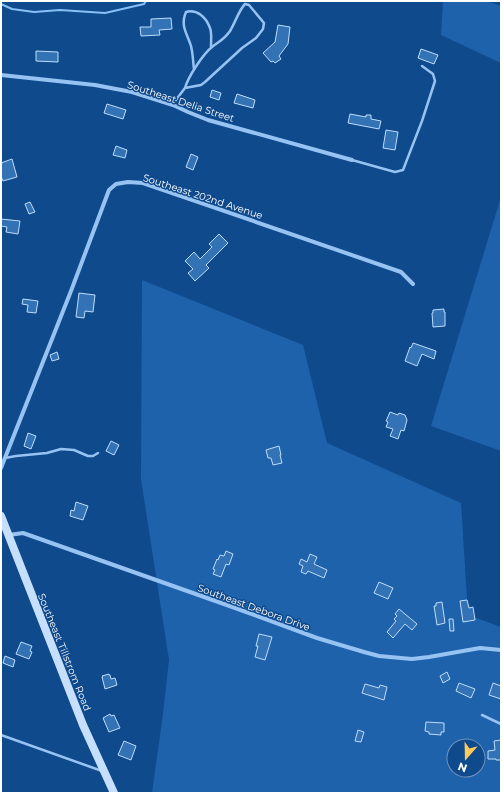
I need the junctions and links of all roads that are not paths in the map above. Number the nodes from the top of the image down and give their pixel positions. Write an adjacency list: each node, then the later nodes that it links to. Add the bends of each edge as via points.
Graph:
1 (212, 47): 3 (lane); 3 (lane, via 212,35 206,21 199,13 191,10 186,12 183,24 191,46); 5 (lane, via 223,40 230,31 245,4 249,4 264,23 256,38 205,82)
2 (422, 66): 7 (lane, via 433,74 435,81 403,170 395,172)
3 (194, 70): 5 (lane)
4 (1, 75): 6 (street, Southeast Delia Street, via 95,85 132,92)
5 (185, 88): 6 (lane)
6 (172, 105): 7 (street, Southeast Delia Street, via 208,120)
7 (352, 160)
8 (413, 284): 10 (street, Southeast 202nd Avenue, via 400,272 144,183 116,184 109,190)
9 (98, 454): 10 (lane, via 88,456 74,450 61,449)
10 (5, 458): 11 (street, Southeast 202nd Avenue)
11 (1, 468)
12 (1, 516): 13 (main road, Southeast Tillstrom Road)
13 (8, 535): 14 (street, Southeast Debora Drive, via 23,533 317,638 379,656 412,659 480,648); 18 (main road, Southeast Tillstrom Road)
14 (501, 650)
15 (482, 715): 16 (lane)
16 (501, 724)
17 (1, 735): 18 (lane)
18 (104, 772): 19 (main road, Southeast Tillstrom Road)
19 (114, 793)

